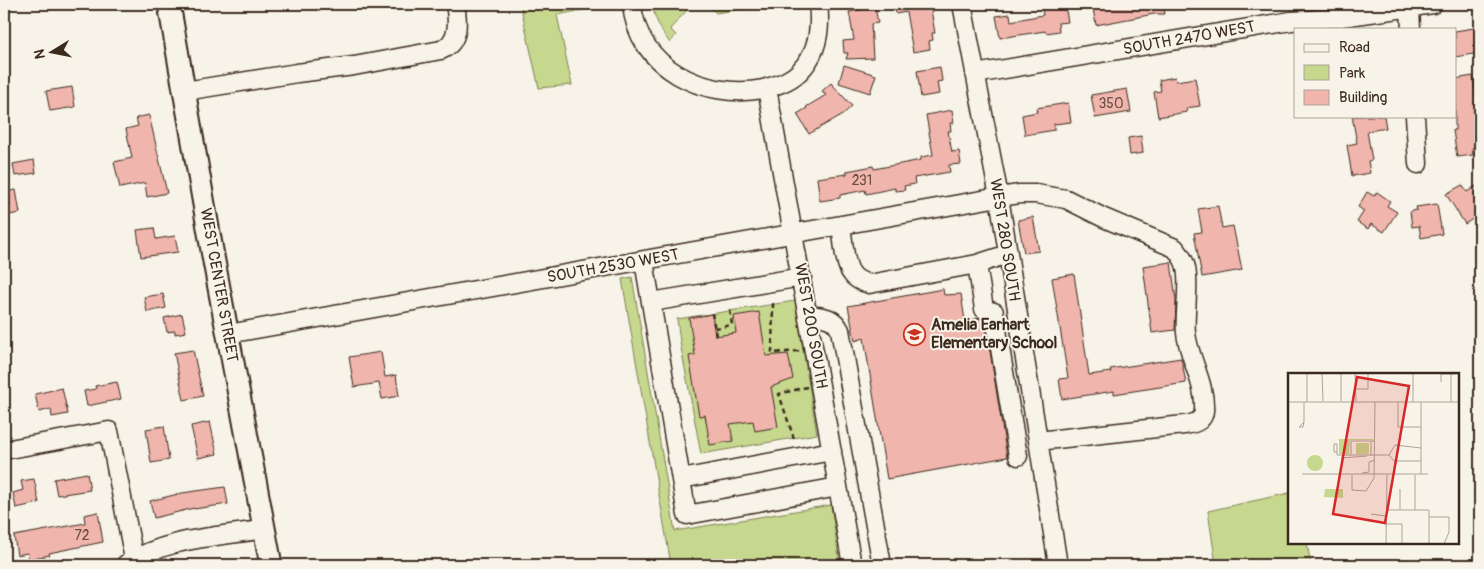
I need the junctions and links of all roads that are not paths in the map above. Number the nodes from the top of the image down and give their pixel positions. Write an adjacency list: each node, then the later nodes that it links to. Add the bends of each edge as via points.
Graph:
1 (169, 4): 12 (main road, WEST CENTER STREET)
2 (455, 4): 12 (street, via 456,34 448,47 441,50)
3 (632, 4): 11 (street, via 642,37 652,54 674,74 722,90)
4 (818, 4): 11 (street, via 819,34 805,67)
5 (962, 4): 10 (street, WEST 280 SOUTH)
6 (1433, 4): 7 (street, SOUTH 2470 WEST)
7 (1410, 7): 8 (street, SOUTH 2470 WEST); 9 (street)
8 (1346, 10): 10 (street, SOUTH 2470 WEST)
9 (1411, 28)
10 (975, 74): 15 (street, WEST 280 SOUTH)
11 (768, 88): 17 (street, WEST 200 SOUTH)
12 (185, 91): 24 (main road, WEST CENTER STREET)
13 (1416, 118): 14 (street)
14 (1418, 164)
15 (999, 197): 16 (street, SOUTH 2530 WEST); 18 (street, WEST 280 SOUTH); 25 (street, SOUTH 2530 WEST, via 1036,194 1066,199 1175,248 1186,268 1186,334 1203,392 1202,418 1184,426)
16 (841, 226): 17 (street, SOUTH 2530 WEST); 20 (street, via 850,273 869,284)
17 (794, 234): 19 (street, SOUTH 2530 WEST); 21 (street, WEST 200 SOUTH)
18 (1008, 254): 20 (street); 25 (street, WEST 280 SOUTH)
19 (644, 261): 22 (street); 24 (street, SOUTH 2530 WEST)
20 (977, 264): 28 (street, via 984,309 994,312)
21 (802, 277): 22 (street); 23 (street, WEST 200 SOUTH)
22 (651, 302): 29 (street)
23 (809, 315): 27 (street, WEST 200 SOUTH); 35 (street, via 830,318 840,330)
24 (228, 334): 31 (main road, WEST CENTER STREET)
25 (1038, 441): 36 (street, WEST 280 SOUTH)
26 (4, 450): 32 (street, via 109,431)
27 (832, 452): 29 (street); 30 (street, WEST 200 SOUTH)
28 (1018, 456)
29 (681, 479): 30 (street, via 687,515)
30 (838, 487): 34 (street, WEST 200 SOUTH)
31 (264, 529): 32 (street, via 178,543 150,551); 33 (main road, WEST CENTER STREET)
32 (129, 562)
33 (271, 565)
34 (852, 565)
35 (882, 565)
36 (1058, 565)

